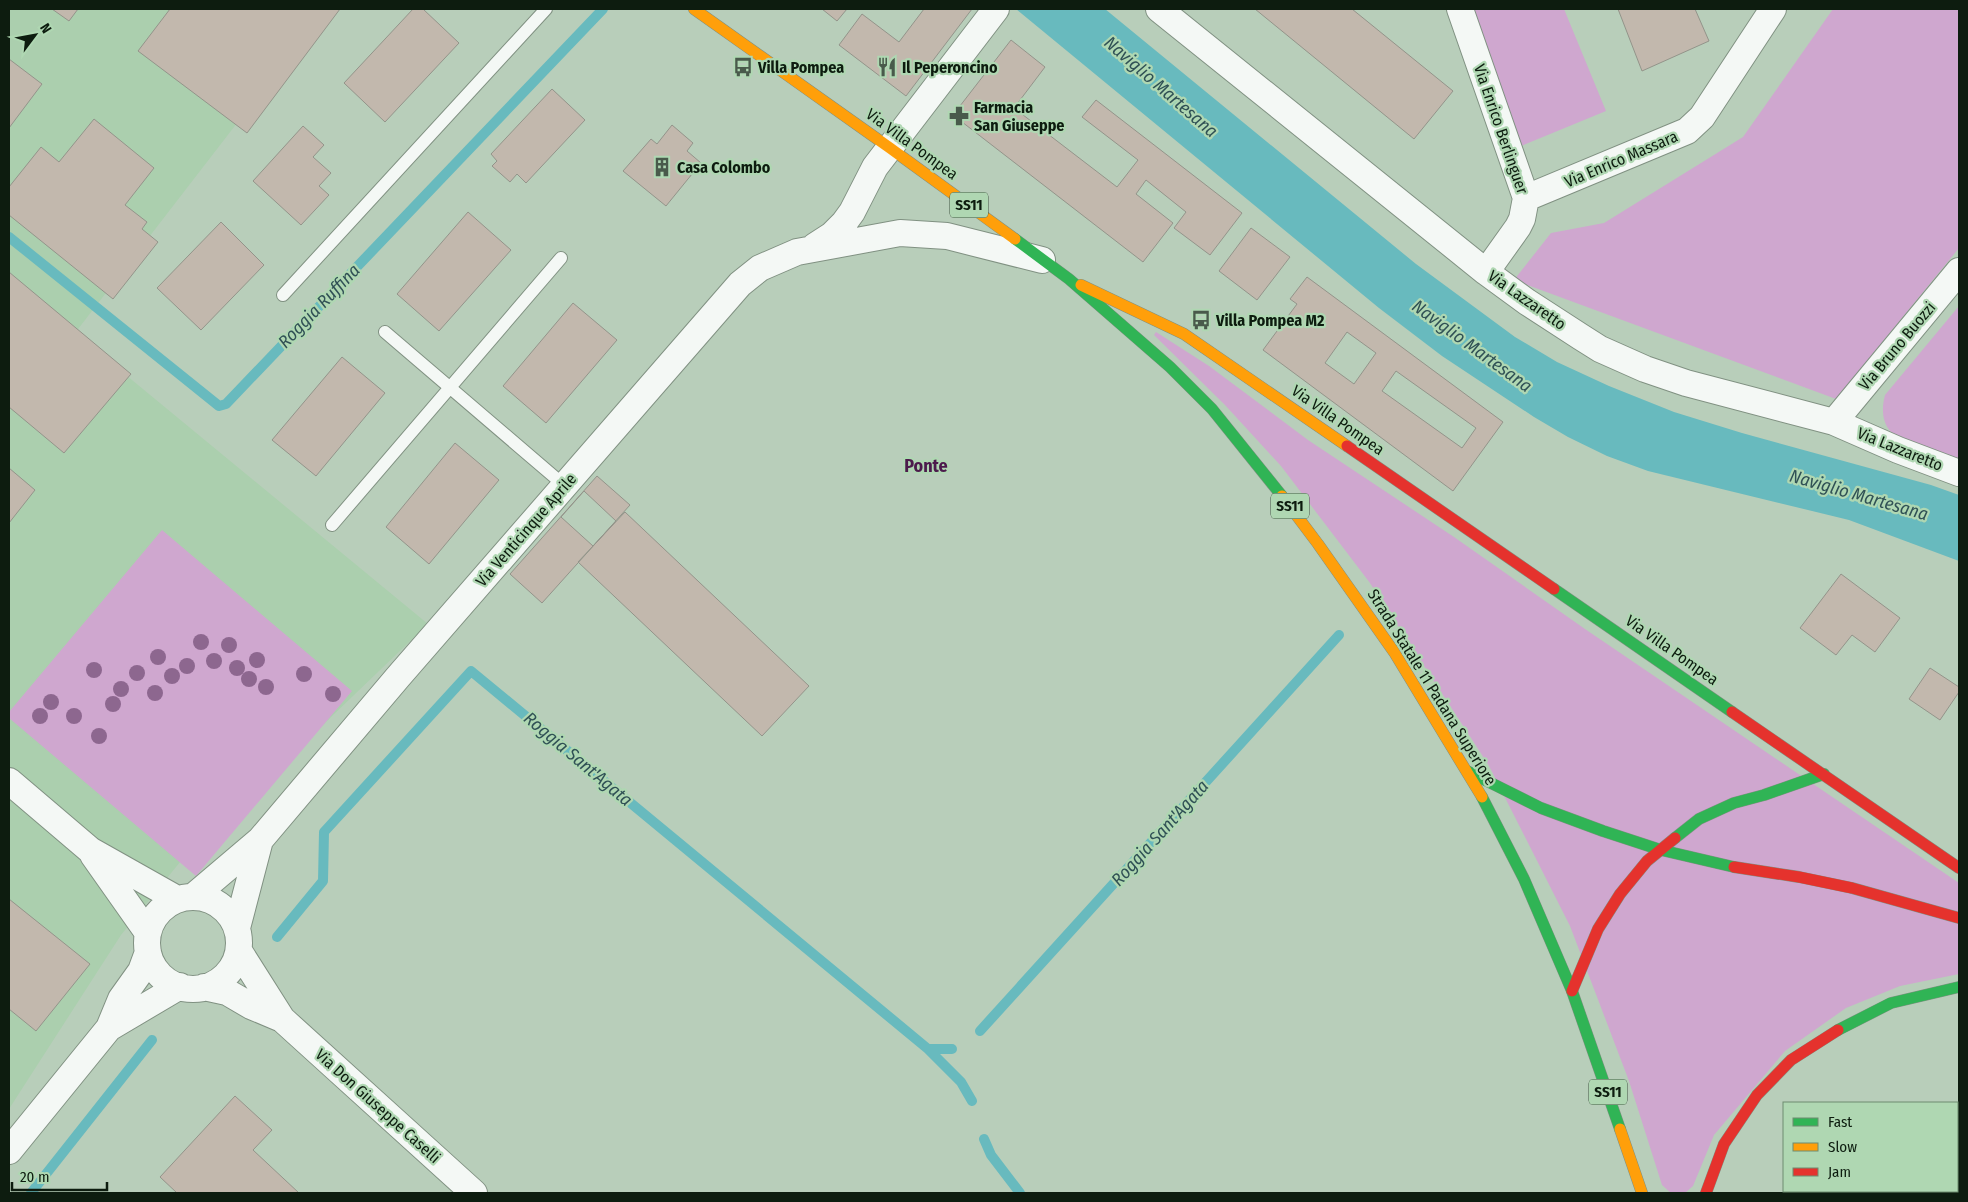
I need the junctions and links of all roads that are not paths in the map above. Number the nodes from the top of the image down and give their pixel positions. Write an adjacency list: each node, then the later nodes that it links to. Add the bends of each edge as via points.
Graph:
1 (546, 9): 15 (lane)
2 (694, 9): 7 (street, Via Villa Pompea / SS11)
3 (995, 9): 7 (street, Via Venticinque Aprile)
4 (1159, 9): 13 (street, Via Lazzaretto)
5 (1460, 9): 8 (street, Via Enrico Berlinguer)
6 (1773, 9): 8 (street, Via Enrico Massara, via 1702,117 1687,131)
7 (890, 148): 9 (street, Via Venticinque Aprile, via 875,167 844,223); 11 (street, Via Villa Pompea / SS11)
8 (1526, 198): 13 (street, Via Enrico Berlinguer, via 1518,227)
9 (813, 248): 11 (street, Via Venticinque Aprile, via 912,232 947,236); 20 (street, Via Venticinque Aprile, via 777,259 740,284)
10 (561, 258): 17 (lane)
11 (1048, 262): 14 (street, Via Villa Pompea / SS11)
12 (1959, 271): 18 (street, Via Bruno Buozzi)
13 (1486, 272): 18 (street, Via Lazzaretto, via 1581,338 1645,369 1686,384)
14 (1069, 279): 22 (street, Strada Statale 11 Padana Superiore / SS11, via 1170,367 1212,409 1262,470 1394,652); 23 (street, Via Villa Pompea, via 1184,334)
15 (283, 294)
16 (385, 332): 17 (lane)
17 (449, 387): 20 (lane); 21 (lane)
18 (1834, 422): 19 (street, Via Lazzaretto)
19 (1959, 473)
20 (564, 486): 25 (street, Via Venticinque Aprile)
21 (332, 525)
22 (1467, 771): 27 (street, via 1541,808); 35 (street, Strada Statale 11 Padana Superiore, via 1524,878)
23 (1824, 774): 27 (street, via 1716,811 1699,819); 28 (street, Via Villa Pompea)
24 (9, 781): 26 (street)
25 (260, 840): 29 (street, Via Venticinque Aprile); 31 (street, Via Venticinque Aprile)
26 (90, 850): 29 (street); 32 (street)
27 (1661, 850): 30 (street, via 1731,867 1852,888); 35 (street, via 1647,861 1608,912)
28 (1959, 868)
29 (186, 898): 31 (street, via 208,899 221,906 231,916); 32 (street, via 164,907 154,919)
30 (1959, 918)
31 (238, 940): 33 (street, via 234,964 226,975 216,983); 36 (street, Via Don Giuseppe Caselli)
32 (148, 943): 33 (street, via 152,963 159,973 169,982); 37 (street, via 141,970 121,999)
33 (192, 987): 36 (street, Via Don Giuseppe Caselli, via 227,992); 37 (street)
34 (1959, 987): 41 (street, via 1891,1003 1831,1034 1791,1060 1757,1094 1724,1144)
35 (1572, 991): 40 (street, Strada Statale 11 Padana Superiore / SS11)
36 (282, 1019): 39 (street, Via Don Giuseppe Caselli)
37 (109, 1028): 38 (street)
38 (9, 1151)
39 (474, 1193)
40 (1642, 1193)
41 (1706, 1193)

